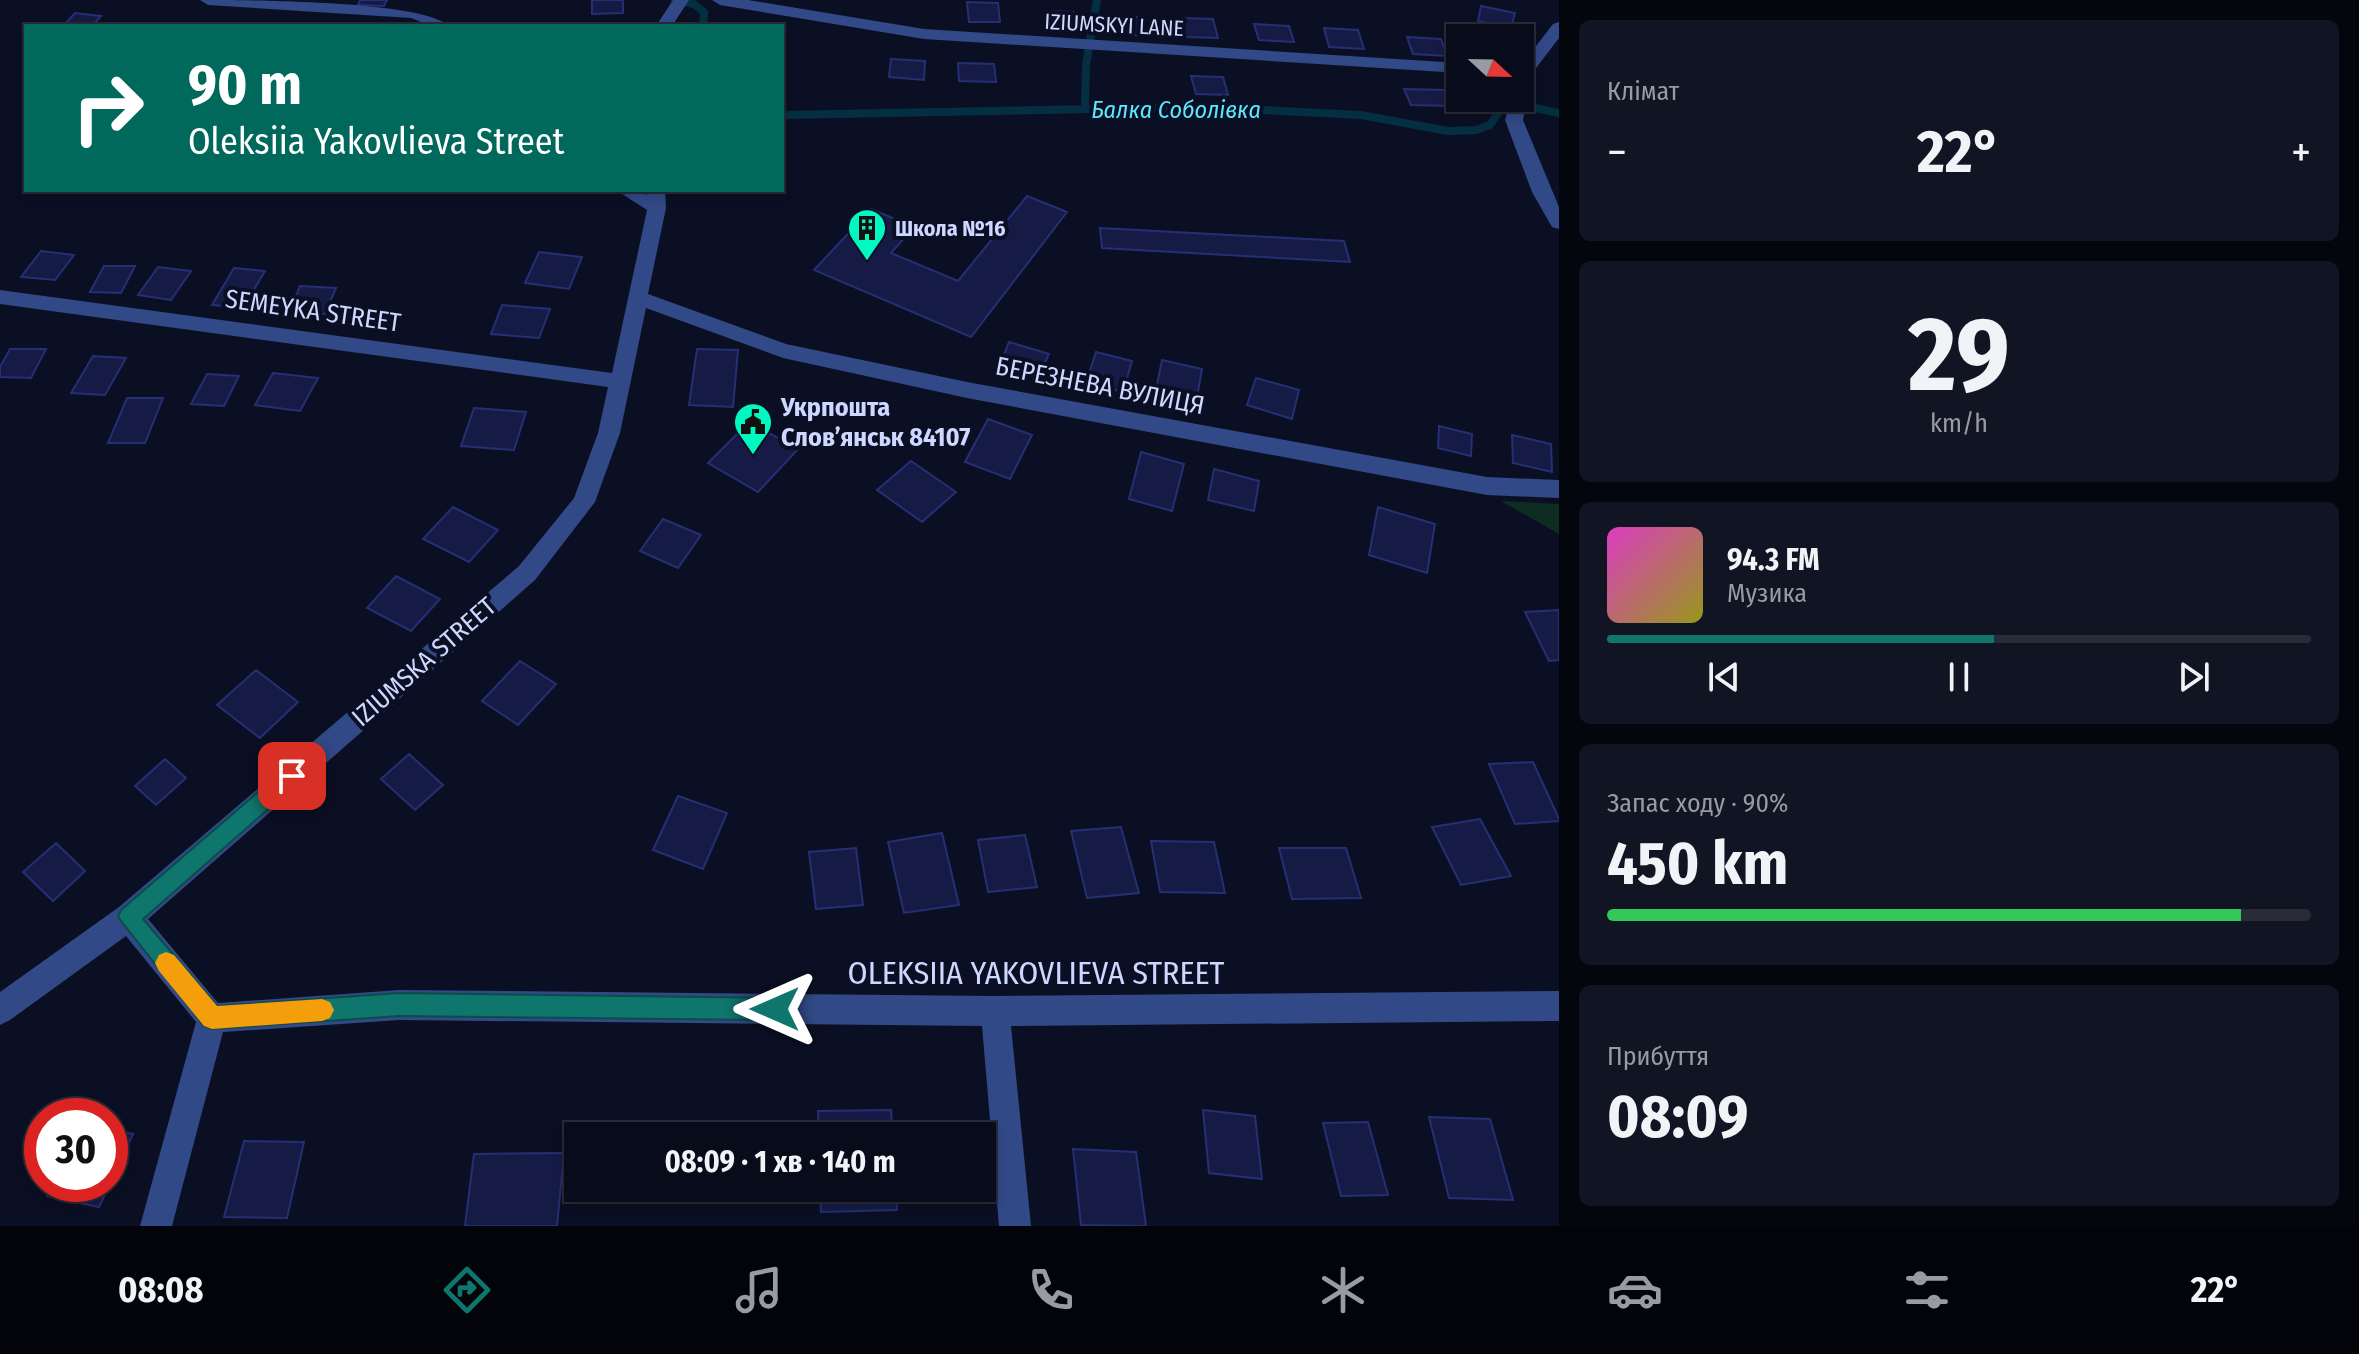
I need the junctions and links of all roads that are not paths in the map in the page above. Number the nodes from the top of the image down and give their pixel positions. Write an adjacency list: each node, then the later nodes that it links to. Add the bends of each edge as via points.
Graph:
1 (208, 0): 4 (street, via 413,13)
2 (681, 0): 5 (street)
3 (720, 0): 8 (street, IZIUMSKYI LANE, via 924,34)
4 (438, 24)
5 (665, 24)
6 (1559, 27): 7 (street)
7 (1534, 57)
8 (1446, 67)
9 (1516, 112): 12 (street, via 1514,120 1541,192)
10 (632, 192): 11 (street)
11 (656, 199): 14 (street, IZIUMSKA STREET)
12 (1559, 223)
13 (0, 297): 15 (street, SEMEYKA STREET)
14 (639, 298): 15 (street, IZIUMSKA STREET); 16 (street, БЕРЕЗНЕВА ВУЛИЦЯ, via 783,351 967,390 1487,486)
15 (618, 381): 17 (street, IZIUMSKA STREET, via 609,433 584,502 527,573)
16 (1559, 489)
17 (129, 917): 19 (street, IZIUMSKA STREET); 21 (street)
18 (1559, 1006): 20 (street, OLEKSIIA YAKOVLIEVA STREET)
19 (0, 1010)
20 (995, 1011): 21 (street, OLEKSIIA YAKOVLIEVA STREET, via 399,1005); 23 (street)
21 (212, 1018): 22 (street)
22 (156, 1226)
23 (1015, 1226)

